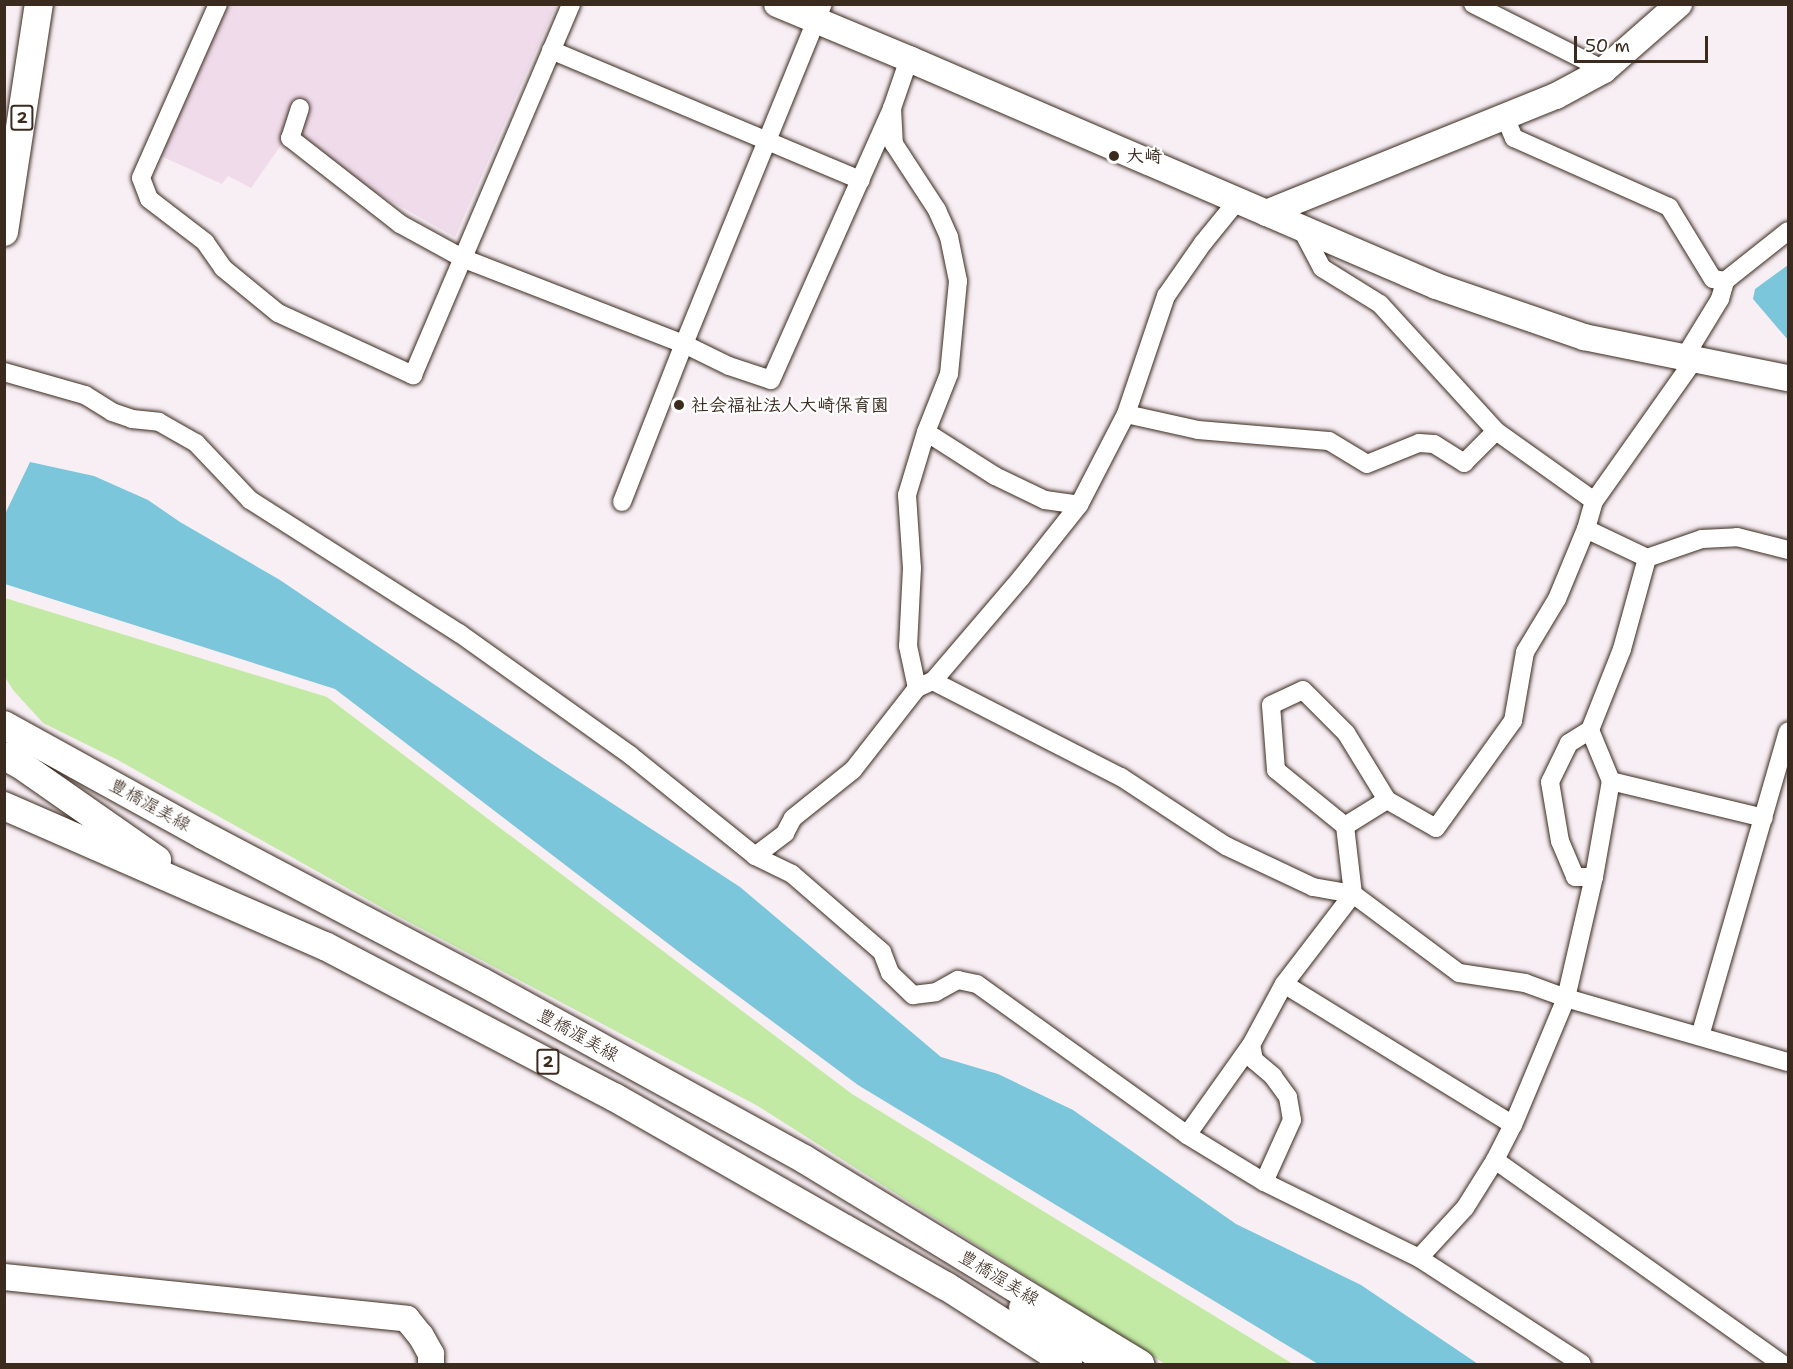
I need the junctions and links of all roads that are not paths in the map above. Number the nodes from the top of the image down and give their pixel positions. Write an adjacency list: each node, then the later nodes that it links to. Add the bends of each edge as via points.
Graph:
1 (39, 4): 20 (main road, 2)
2 (218, 4): 21 (street, via 141,177 149,199 205,242 223,268 278,313 413,375)
3 (571, 4): 8 (street)
4 (777, 4): 7 (street)
5 (1473, 4): 10 (street)
6 (1679, 4): 10 (street)
7 (820, 13): 9 (street); 14 (street)
8 (551, 50): 14 (street); 21 (street)
9 (909, 59): 12 (street); 16 (street)
10 (1604, 70): 13 (street)
11 (300, 108): 21 (street, via 290,138 399,224)
12 (892, 108): 15 (street); 29 (street, via 894,144 937,210 949,237 958,281 949,374)
13 (1505, 117): 17 (street); 22 (street, via 1514,138 1669,207 1713,279)
14 (769, 141): 15 (street); 23 (street)
15 (861, 180): 23 (street, via 771,380 729,366)
16 (1239, 200): 17 (street); 27 (street, via 1166,296)
17 (1266, 213): 18 (street)
18 (1301, 228): 24 (street, via 1436,286 1584,337); 28 (street, via 1322,268 1380,304)
19 (1788, 231): 22 (street)
20 (4, 232)
21 (462, 258): 23 (street)
22 (1725, 281): 24 (street, via 1720,299)
23 (684, 344): 31 (street)
24 (1689, 359): 26 (street); 30 (street)
25 (4, 372): 48 (street, via 85,395 132,419 159,422 196,443 250,500 459,633 630,755)
26 (1788, 378)
27 (1126, 414): 28 (street, via 1198,430 1329,441 1367,464 1419,443 1434,444 1464,463); 32 (street)
28 (1496, 431): 30 (street)
29 (926, 432): 32 (street, via 995,476 1045,500); 36 (street, via 907,495 912,568 908,646)
30 (1594, 501): 33 (street)
31 (622, 502)
32 (1079, 505): 36 (street, via 1021,578)
33 (1586, 529): 35 (street); 44 (street, via 1557,599 1525,652 1513,721 1482,766 1436,828)
34 (1788, 550): 35 (street, via 1737,537 1702,539)
35 (1647, 558): 39 (street, via 1622,649)
36 (925, 685): 48 (street, via 853,770 793,818 785,833); 51 (street, via 1121,777 1227,846 1313,888)
37 (4, 709): 41 (main road)
38 (4, 726): 41 (main road, 豊橋渥美線 / 2)
39 (1590, 730): 43 (street); 49 (street, via 1569,743 1550,782 1560,841 1575,877)
40 (1788, 731): 46 (street)
41 (31, 740): 59 (main road, 豊橋渥美線 / 2)
42 (4, 756): 50 (main road)
43 (1611, 781): 46 (street); 49 (street)
44 (1387, 800): 47 (street); 47 (street, via 1346,733 1303,690 1271,705 1276,770)
45 (6, 807): 50 (main road, 豊橋渥美線 / 2)
46 (1764, 818): 54 (street)
47 (1345, 826): 51 (street)
48 (755, 856): 58 (street, via 792,874 882,952 890,973 913,995 936,993 958,980 977,984)
49 (1594, 878): 53 (street)
50 (200, 891): 65 (main road, 豊橋渥美線 / 2, via 325,946 614,1097 946,1286)
51 (1353, 894): 52 (street); 53 (street, via 1459,973 1525,983)
52 (1284, 984): 55 (street); 57 (street)
53 (1566, 998): 54 (street); 57 (street)
54 (1700, 1036): 56 (street)
55 (1251, 1045): 58 (street); 61 (street, via 1254,1060 1273,1076 1288,1097 1292,1120)
56 (1788, 1062)
57 (1513, 1125): 60 (street)
58 (1186, 1135): 61 (street)
59 (780, 1146): 66 (street, via 835,1189); 67 (main road, 豊橋渥美線 / 2)
60 (1495, 1160): 62 (street, via 1465,1208); 69 (street)
61 (1264, 1182): 62 (street)
62 (1419, 1258): 68 (street)
63 (4, 1277): 64 (street, via 407,1319 426,1345)
64 (431, 1365)
65 (1068, 1365)
66 (1111, 1365)
67 (1140, 1365)
68 (1582, 1365)
69 (1782, 1365)

